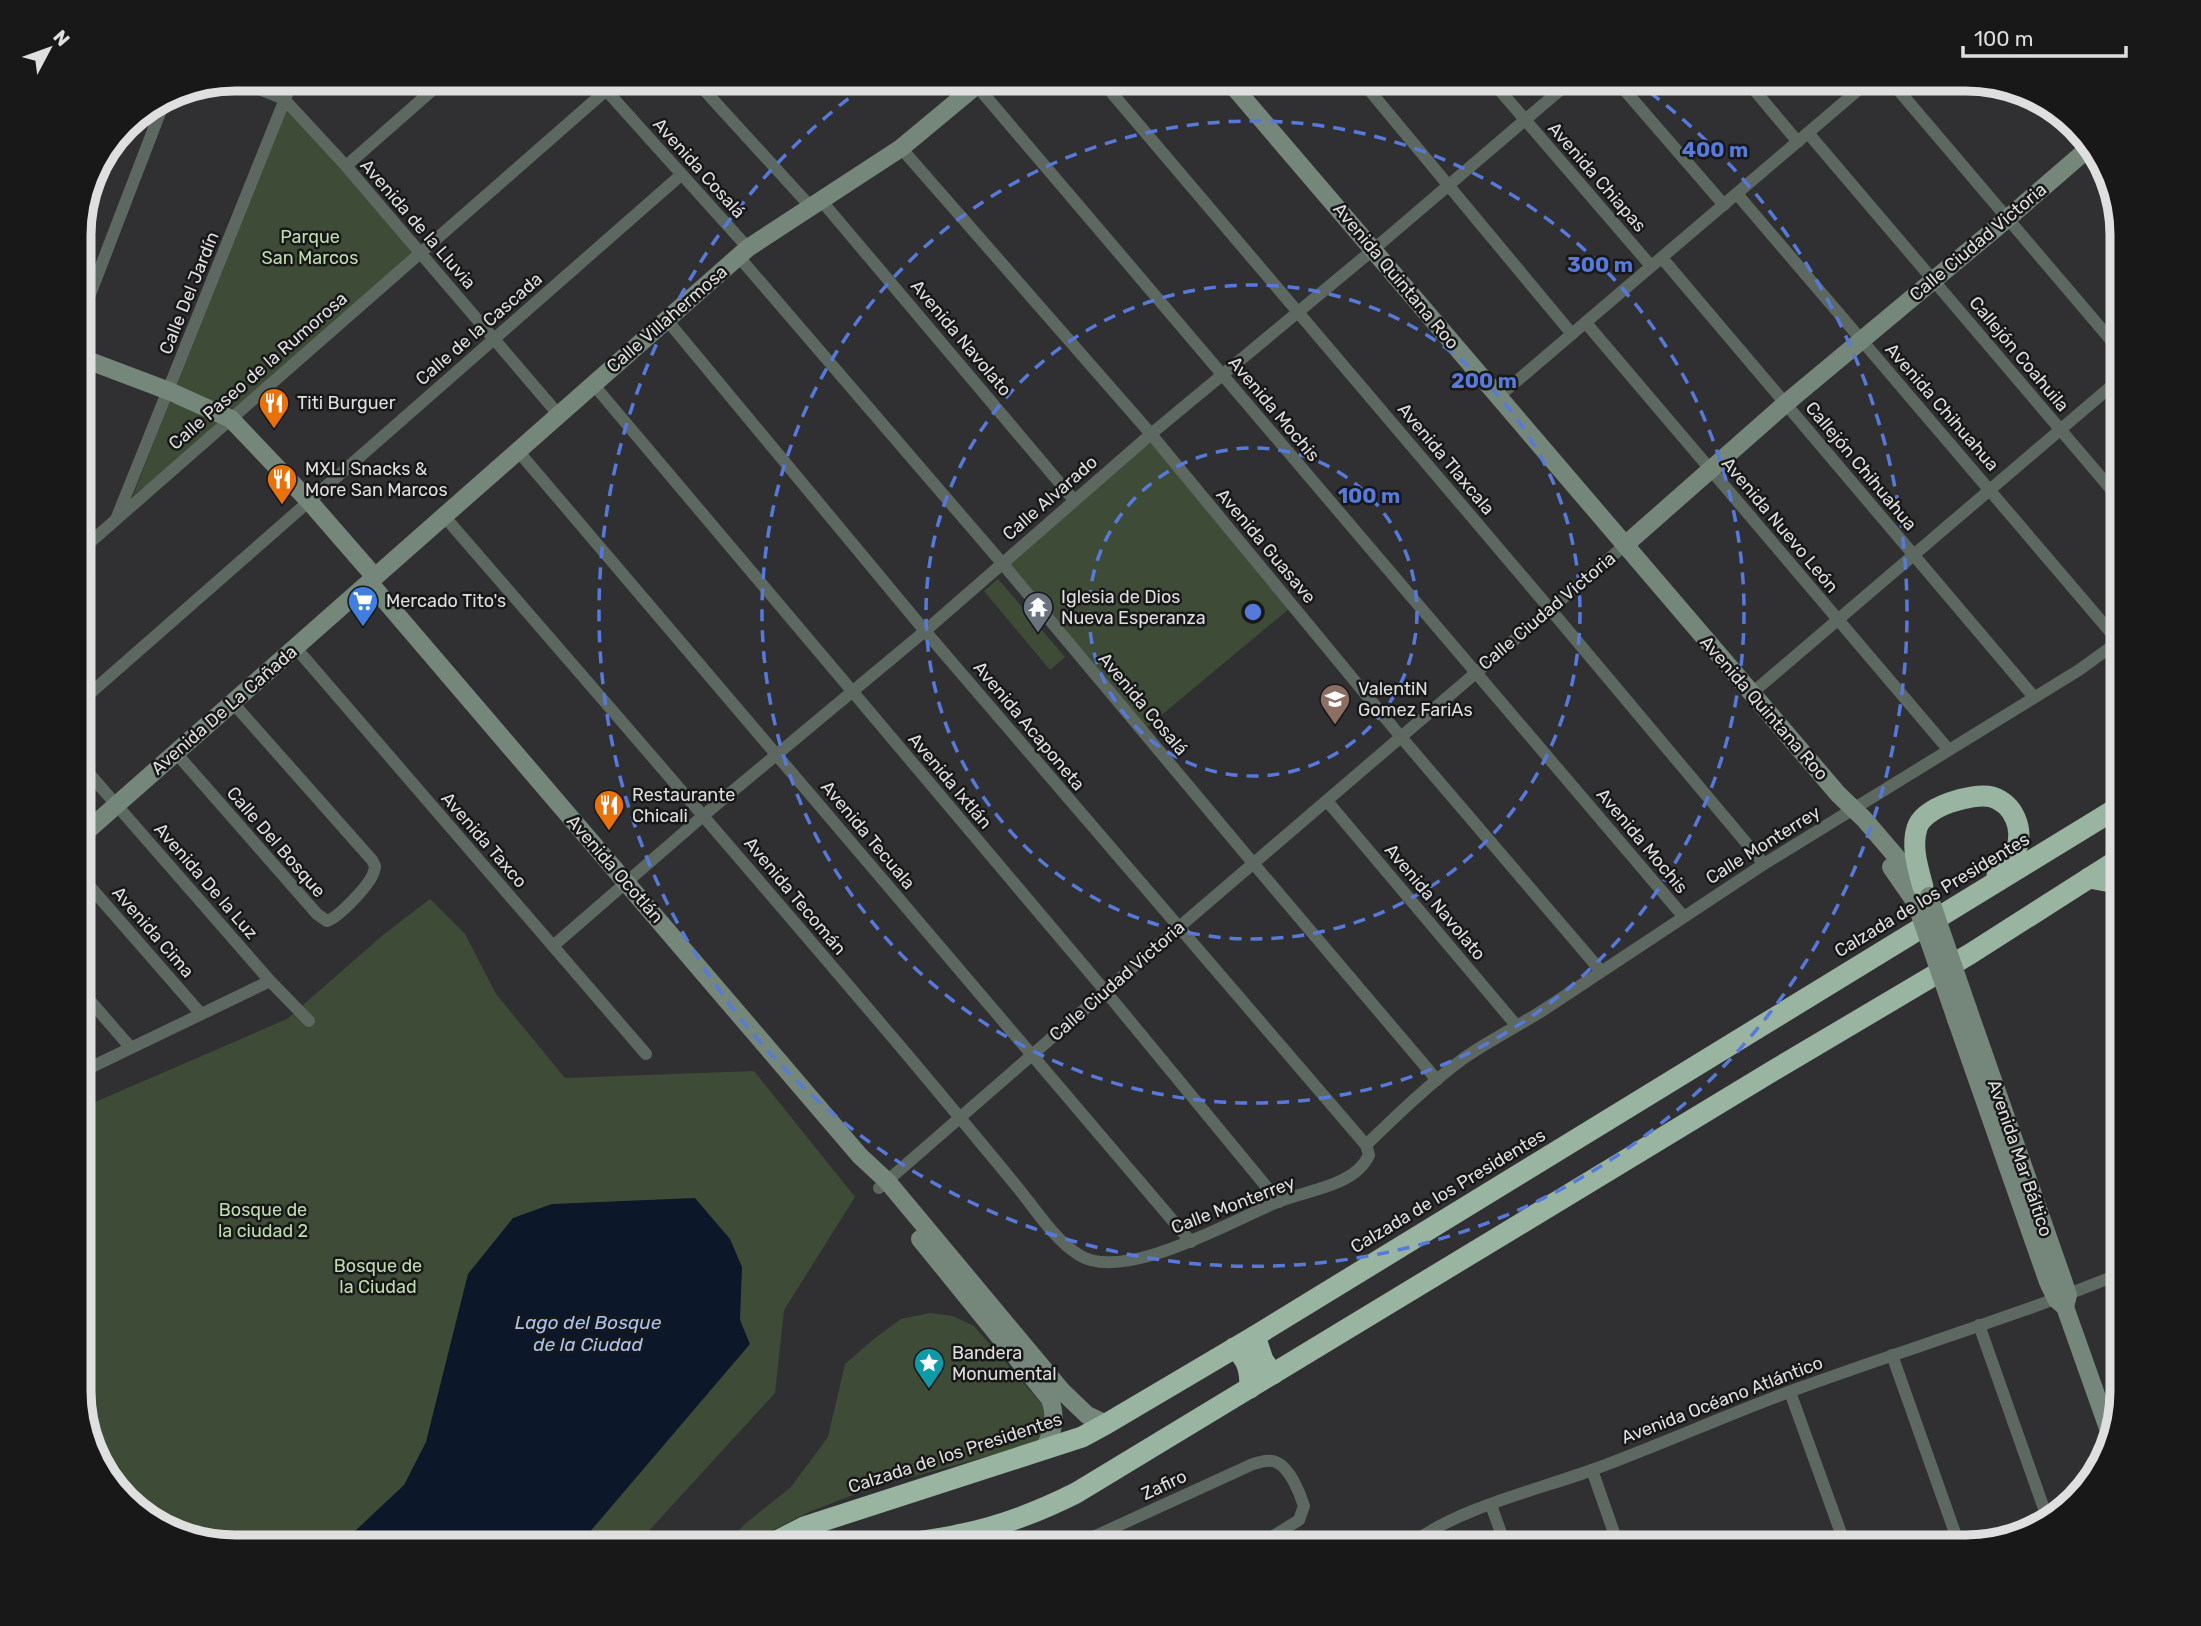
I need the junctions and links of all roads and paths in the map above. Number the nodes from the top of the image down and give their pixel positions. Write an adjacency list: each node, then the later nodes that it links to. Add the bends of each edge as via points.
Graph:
1 (264, 91): 18 (street, Avenida de la Lluvia)
2 (288, 91): 18 (street, Calle Del Jardín)
3 (432, 91): 25 (street)
4 (605, 91): 33 (street, Calle Paseo de la Rumorosa)
5 (607, 91): 26 (street, Avenida Cosalá)
6 (706, 91): 29 (street, Avenida Navolato)
7 (969, 91): 23 (main road, Calle Villahermosa)
8 (987, 91): 46 (street, Avenida Mochis)
9 (1110, 91): 38 (street, Avenida Tlaxcala)
10 (1237, 91): 32 (main road, Avenida Quintana Roo)
11 (1370, 91): 27 (street)
12 (1500, 91): 20 (street, Avenida Chiapas)
13 (1559, 91): 20 (street, Calle Alvarado)
14 (1625, 91): 30 (street)
15 (1755, 91): 22 (street)
16 (1857, 91): 21 (street)
17 (1899, 91): 31 (street)
18 (284, 99): 25 (street, Avenida de la Lluvia); 49 (street, Calle Del Jardín)
19 (160, 112): 37 (street)
20 (1524, 120): 27 (street, Calle Alvarado); 35 (street, Avenida Chiapas)
21 (1808, 133): 22 (street); 36 (street, Callejón Coahuila)
22 (1798, 142): 28 (street)
23 (901, 148): 29 (main road, Calle Villahermosa); 55 (street, Avenida Guasave)
24 (2083, 152): 31 (main road, Calle Ciudad Victoria)
25 (346, 166): 33 (street, Avenida de la Lluvia)
26 (681, 175): 34 (street, Avenida Cosalá); 42 (street, Calle de la Cascada)
27 (1447, 185): 32 (street, Calle Alvarado); 41 (street)
28 (1737, 194): 30 (street); 43 (street, Avenida Chihuahua)
29 (815, 203): 34 (main road, Calle Villahermosa); 61 (street, Avenida Navolato)
30 (1724, 205): 35 (street)
31 (2008, 218): 36 (main road, Calle Ciudad Victoria); 44 (street)
32 (1374, 249): 38 (street, Calle Alvarado); 50 (main road, Avenida Quintana Roo)
33 (419, 252): 42 (street, Avenida de la Lluvia); 53 (street, Calle Paseo de la Rumorosa)
34 (743, 253): 39 (main road, Calle Villahermosa); 67 (street, Avenida Cosalá)
35 (1657, 262): 40 (street); 51 (street, Callejón Chihuahua)
36 (1933, 280): 43 (main road, Calle Ciudad Victoria); 54 (street, Callejón Coahuila)
37 (91, 292)
38 (1299, 312): 46 (street, Calle Alvarado); 69 (street, Avenida Tlaxcala)
39 (666, 320): 47 (main road, Calle Villahermosa); 72 (street, Avenida Acaponeta)
40 (1586, 323): 41 (street); 57 (street, Avenida Nuevo León)
41 (1572, 334): 50 (street)
42 (495, 339): 52 (street, Avenida de la Lluvia); 60 (street, Calle de la Cascada)
43 (1861, 339): 51 (main road, Calle Ciudad Victoria); 59 (street, Avenida Chihuahua)
44 (2110, 339)
45 (91, 362): 49 (main road, Avenida Ocotlán)
46 (1223, 376): 55 (street, Calle Alvarado); 75 (street, Avenida Mochis)
47 (593, 384): 52 (main road, Calle Villahermosa); 77 (street, Avenida Ixtlán)
48 (2110, 387): 54 (street)
49 (169, 391): 53 (main road, Avenida Ocotlán); 63 (street, Calle Del Jardín)
50 (1497, 397): 65 (main road, Avenida Quintana Roo)
51 (1785, 404): 57 (main road, Calle Ciudad Victoria); 66 (street, Callejón Chihuahua)
52 (558, 414): 56 (main road, Calle Villahermosa)
53 (230, 419): 60 (main road, Avenida Ocotlán); 63 (street, Calle Paseo de la Rumorosa)
54 (2061, 429): 58 (street, Callejón Coahuila); 59 (street)
55 (1151, 434): 61 (street, Calle Alvarado); 81 (street, Avenida Guasave)
56 (518, 451): 62 (main road, Calle Villahermosa); 84 (street, Avenida Tecuala)
57 (1711, 471): 65 (main road, Calle Ciudad Victoria); 70 (street, Avenida Nuevo León)
58 (2110, 488)
59 (1990, 490): 66 (street); 71 (street, Avenida Chihuahua)
60 (309, 500): 68 (main road, Avenida Ocotlán); 76 (street, Calle de la Cascada)
61 (1074, 500): 67 (street, Calle Alvarado)
62 (443, 516): 68 (main road, Calle Villahermosa); 90 (street, Avenida Tecomán)
63 (116, 519): 64 (street, Calle Paseo de la Rumorosa)
64 (91, 541)
65 (1625, 545): 69 (street, Calle Ciudad Victoria); 78 (main road, Avenida Quintana Roo)
66 (1914, 555): 70 (street); 79 (street, Callejón Chihuahua)
67 (1002, 563): 72 (street, Calle Alvarado); 92 (street, Avenida Cosalá)
68 (372, 580): 73 (main road, Avenida De La Cañada); 97 (main road, Avenida Ocotlán)
69 (1550, 609): 75 (street, Calle Ciudad Victoria); 93 (street, Avenida Tlaxcala)
70 (1838, 620): 78 (street); 82 (street, Avenida Nuevo León)
71 (2110, 628)
72 (925, 631): 77 (street, Calle Alvarado); 102 (street, Avenida Acaponeta)
73 (296, 648): 80 (main road, Avenida De La Cañada); 103 (street, Avenida Taxco)
74 (2110, 648): 79 (street, Calle Monterrey)
75 (1475, 673): 81 (street, Calle Ciudad Victoria); 101 (street, Avenida Mochis)
76 (91, 692)
77 (851, 693): 84 (street, Calle Alvarado); 106 (street, Avenida Ixtlán)
78 (1752, 693): 88 (main road, Avenida Quintana Roo)
79 (2034, 697): 82 (street, Calle Monterrey)
80 (233, 703): 83 (main road, Avenida De La Cañada); 83 (street, Calle Del Bosque, via 372,860 371,880 339,914 327,921 317,914)
81 (1401, 737): 86 (street, Calle Ciudad Victoria); 104 (street, Avenida Guasave)
82 (1948, 749): 88 (street, Calle Monterrey)
83 (176, 753): 87 (main road, Avenida De La Cañada)
84 (777, 755): 90 (street, Calle Alvarado); 113 (street, Avenida Tecuala)
85 (91, 776): 87 (street, Avenida De la Luz)
86 (1327, 801): 92 (street, Calle Ciudad Victoria); 110 (street, Avenida Navolato)
87 (116, 805): 91 (main road, Avenida De La Cañada); 105 (street, Avenida De la Luz)
88 (1851, 810): 93 (street, Calle Monterrey); 100 (main road, Avenida Quintana Roo, via 1904,884)
89 (2110, 812): 98 (highway, Calzada de los Presidentes)
90 (704, 815): 97 (street, Calle Alvarado); 116 (street, Avenida Tecomán)
91 (91, 827)
92 (1253, 863): 102 (street, Calle Ciudad Victoria); 115 (street, Avenida Cosalá)
93 (1764, 864): 101 (street, Calle Monterrey)
94 (2110, 865): 95 (highway)
95 (2089, 878): 96 (highway); 128 (highway)
96 (2110, 882)
97 (627, 883): 103 (street, Calle Alvarado); 118 (main road, Avenida Ocotlán)
98 (1988, 887): 100 (highway, via 2010,861 2019,834 2011,810 1980,796 1940,807 1917,825 1914,847); 125 (highway, Calzada de los Presidentes)
99 (91, 888): 108 (street, Avenida Cima)
100 (1922, 895): 123 (main road, Avenida Mar Báltico, bridge)
101 (1682, 916): 104 (street, Calle Monterrey)
102 (1178, 928): 106 (street, Calle Ciudad Victoria); 117 (street, Avenida Acaponeta)
103 (553, 946): 112 (street, Avenida Taxco)
104 (1601, 971): 110 (street, Calle Monterrey)
105 (270, 981): 108 (street); 109 (street, Avenida De la Luz)
106 (1106, 992): 113 (street, Calle Ciudad Victoria); 119 (street, Avenida Ixtlán)
107 (91, 1002): 111 (street)
108 (201, 1014): 111 (street)
109 (309, 1021)
110 (1516, 1025): 115 (street, Calle Monterrey)
111 (131, 1048): 114 (street)
112 (646, 1054)
113 (1031, 1055): 116 (street, Calle Ciudad Victoria); 121 (street, Avenida Tecuala)
114 (91, 1067)
115 (1437, 1080): 117 (street, Calle Monterrey)
116 (959, 1116): 118 (street, Calle Ciudad Victoria); 120 (street, Avenida Tecomán)
117 (1368, 1148): 119 (street, Calle Monterrey, via 1364,1164 1350,1175)
118 (883, 1185): 132 (main road, Avenida Ocotlán, via 1062,1391 1087,1415); 133 (main road, Avenida Ocotlán, via 1050,1399 1054,1420)
119 (1279, 1202): 121 (street, Calle Monterrey)
120 (1060, 1239): 121 (street, Calle Monterrey, via 1082,1257 1100,1263)
121 (1191, 1242)
122 (2110, 1279): 123 (street, Avenida Océano Atlántico)
123 (2063, 1301): 124 (street, Avenida Océano Atlántico); 131 (main road, Avenida Mar Báltico)
124 (1979, 1325): 127 (street, Avenida Océano Atlántico); 136 (street)
125 (1255, 1336): 126 (highway, Calzada de los Presidentes); 128 (highway)
126 (1234, 1348): 129 (highway, via 1248,1366); 132 (highway, Calzada de los Presidentes)
127 (1892, 1355): 130 (street, Avenida Océano Atlántico); 145 (street)
128 (1273, 1374): 129 (highway)
129 (1250, 1388): 138 (highway, via 1076,1493)
130 (1790, 1392): 134 (street, Avenida Océano Atlántico); 144 (street)
131 (2106, 1423)
132 (1106, 1424): 133 (highway, Calzada de los Presidentes)
133 (1044, 1449): 137 (highway, Calzada de los Presidentes)
134 (1592, 1470): 135 (street, Avenida Océano Atlántico); 143 (street)
135 (1491, 1505): 141 (street, Avenida Océano Atlántico); 142 (street)
136 (2046, 1511)
137 (788, 1535)
138 (962, 1535)
139 (1096, 1535): 140 (street, Zafiro, via 1253,1464 1270,1461 1285,1470 1304,1506 1299,1520)
140 (1275, 1535)
141 (1423, 1535)
142 (1502, 1535)
143 (1615, 1535)
144 (1842, 1535)
145 (1957, 1535)

